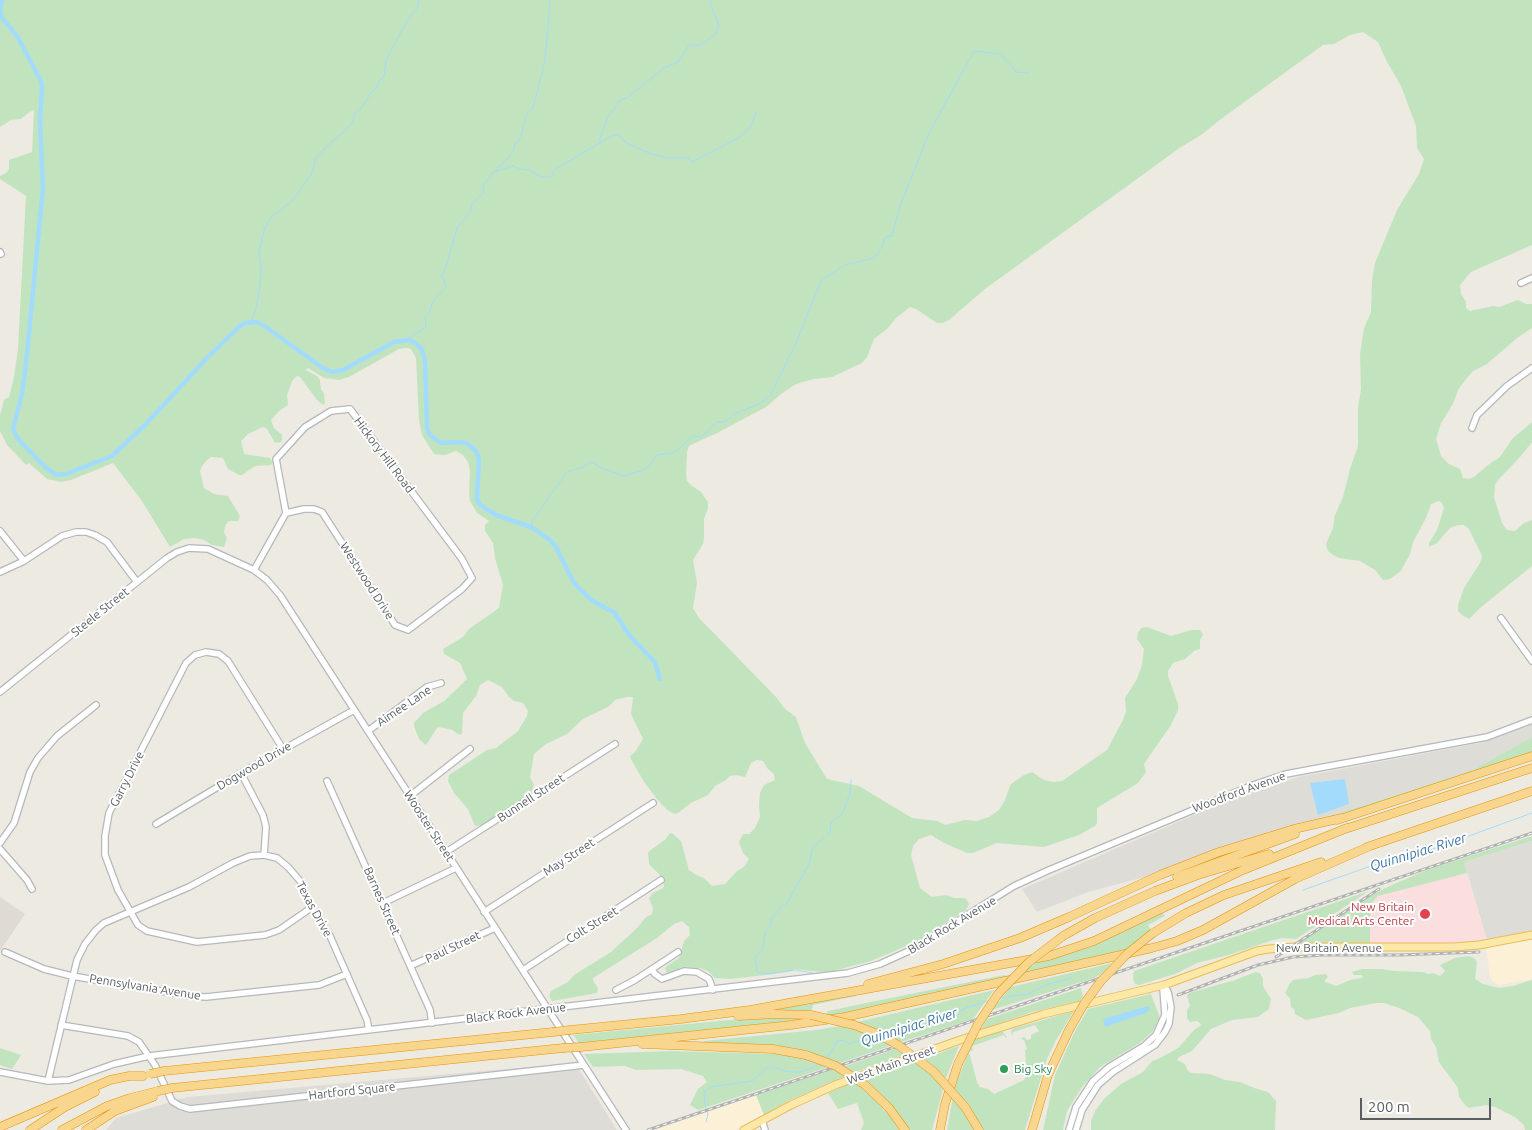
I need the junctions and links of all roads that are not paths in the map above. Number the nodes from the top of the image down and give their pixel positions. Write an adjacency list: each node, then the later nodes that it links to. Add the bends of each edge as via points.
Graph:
1 (1532, 278): 2 (street)
2 (1521, 283)
3 (1532, 368): 4 (street, via 1507,386 1477,415)
4 (1472, 428)
5 (286, 513): 9 (street); 11 (street, Westwood Drive, via 304,509 322,512 395,625 408,630 462,590); 11 (street, Hickory Hill Road, via 276,459 305,427 331,411 350,409 462,559)
6 (0, 530): 8 (street)
7 (208, 549): 9 (street, Wooster Street); 12 (street, Steele Street, via 189,548 177,552)
8 (24, 561): 10 (street); 12 (street, via 62,536 86,532 107,542)
9 (254, 570): 18 (street, Wooster Street, via 280,594)
10 (0, 572)
11 (472, 578)
12 (137, 582): 16 (street, Steele Street)
13 (1501, 618): 14 (street)
14 (1532, 661)
15 (441, 683): 20 (street, Aimee Lane, via 427,687)
16 (0, 692)
17 (96, 705): 34 (street, via 57,736 38,758 30,772 14,823)
18 (354, 710): 20 (street, Wooster Street); 22 (street, Dogwood Drive)
19 (1531, 721): 41 (street, Woodford Avenue, via 1487,737 1271,779 1191,809)
20 (368, 731): 29 (street, Wooster Street)
21 (615, 744): 37 (street, Bunnell Street)
22 (284, 749): 26 (street, Dogwood Drive); 46 (street, Garry Drive, via 228,661 219,654 206,652 194,655 186,663 110,813 105,855 118,890)
23 (470, 749): 29 (street)
24 (1532, 756): 31 (highway)
25 (1532, 768): 33 (highway)
26 (240, 773): 32 (street, Dogwood Drive); 38 (street, via 263,815 266,827)
27 (327, 781): 43 (street, Barnes Street)
28 (1532, 791): 35 (highway)
29 (410, 796): 37 (street, Wooster Street)
30 (653, 803): 47 (street, May Street)
31 (1342, 818): 44 (highway, via 1179,876); 60 (highway, via 1280,833 1200,859 1043,928 963,958)
32 (156, 824)
33 (1347, 828): 44 (highway, via 1185,879); 60 (highway, via 1260,862 1064,952)
34 (0, 842)
35 (1370, 846): 67 (highway, via 1295,878 1198,932 1152,948 845,1018); 76 (highway, bridge, via 1224,894 1186,913 1123,959 1101,981 1069,1030 1048,1074)
36 (0, 848): 42 (street)
37 (446, 852): 39 (street, Wooster Street)
38 (264, 854): 45 (street, Texas Drive, via 276,858 288,868 300,882); 46 (street, via 233,863 189,887)
39 (456, 868): 43 (street); 47 (street, Wooster Street)
40 (661, 880): 53 (street, Colt Street)
41 (1014, 886): 59 (street, Black Rock Avenue, via 925,943 880,964 830,976)
42 (32, 889)
43 (383, 903): 52 (street, Barnes Street)
44 (1120, 906): 84 (highway, bridge, via 1063,936 1029,962 998,994 958,1064)
45 (311, 908): 46 (street, Garry Drive, via 279,930 265,935 197,942 147,931 138,925); 55 (street, Texas Drive, via 330,936)
46 (131, 912): 56 (street, via 96,930 77,960)
47 (484, 912): 48 (street, Wooster Street)
48 (495, 928): 52 (street, Paul Street); 53 (street, Wooster Street)
49 (1532, 935): 57 (main road, New Britain Avenue, via 1438,948 1269,948)
50 (5, 952): 56 (street, Pennsylvania Avenue, via 44,969)
51 (678, 952): 54 (street)
52 (410, 966): 63 (street, Barnes Street, via 430,1010)
53 (523, 970): 61 (street, Wooster Street)
54 (652, 970): 58 (street); 59 (street, via 662,979 684,971 697,972 709,979)
55 (347, 974): 56 (street, Pennsylvania Avenue, via 319,985 206,997); 66 (street, Texas Drive)
56 (72, 976): 65 (street)
57 (1164, 985): 62 (main road, New Britain Avenue); 86 (street, via 1163,1022 1156,1035 1144,1046 1109,1066 1093,1081 1076,1107); 87 (street, via 1171,1007 1166,1032 1155,1046 1098,1085 1082,1110)
58 (616, 990)
59 (713, 990): 61 (street, Black Rock Avenue)
60 (794, 1002): 64 (highway)
61 (548, 1009): 63 (street, Black Rock Avenue); 69 (street, Wooster Street)
62 (1044, 1014): 74 (main road, West Main Street, via 858,1076)
63 (432, 1022): 66 (street, Black Rock Avenue)
64 (638, 1023): 71 (highway, bridge); 85 (highway, bridge, via 768,1014 811,1015 854,1025 898,1045 933,1071)
65 (61, 1025): 68 (street, Hartford Square, via 128,1036 139,1042); 72 (street)
66 (369, 1030): 68 (street, Black Rock Avenue)
67 (602, 1044): 73 (highway, bridge, via 206,1084); 83 (highway, bridge, via 773,1049 806,1055 836,1066 865,1085 889,1108)
68 (149, 1056): 69 (street, Hartford Square, via 172,1100 192,1109); 72 (street, Black Rock Avenue, via 76,1078)
69 (584, 1065): 80 (street, Wooster Street)
70 (0, 1072): 72 (street, Black Rock Avenue)
71 (146, 1075): 75 (highway, via 110,1080); 77 (highway, via 84,1097)
72 (48, 1081)
73 (159, 1093): 78 (highway, via 107,1106); 79 (highway, via 118,1109)
74 (762, 1120): 81 (main road, West Main Street); 82 (street)
75 (0, 1128)
76 (1032, 1129)
77 (30, 1130)
78 (62, 1130)
79 (86, 1130)
80 (626, 1130)
81 (744, 1130)
82 (765, 1130)
83 (905, 1130)
84 (940, 1130)
85 (979, 1130)
86 (1069, 1130)
87 (1076, 1130)

